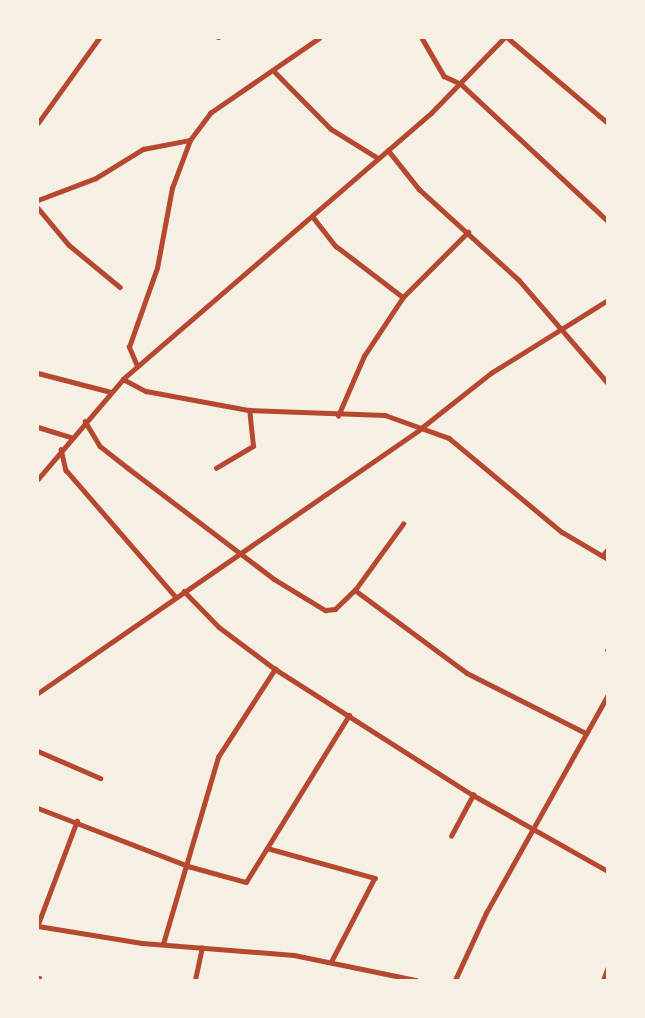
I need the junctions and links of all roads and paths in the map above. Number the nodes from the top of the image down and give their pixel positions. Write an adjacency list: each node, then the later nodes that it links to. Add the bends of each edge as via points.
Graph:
1 (99, 38): 9 (street)
2 (319, 38): 6 (street)
3 (422, 38): 7 (street, via 444,76)
4 (504, 38): 7 (street)
5 (508, 38): 11 (street)
6 (274, 72): 12 (street, via 210,113); 14 (street, via 331,129)
7 (461, 84): 13 (street); 18 (street)
8 (38, 111): 9 (street)
9 (44, 116): 10 (street)
10 (38, 123)
11 (608, 123)
12 (190, 140): 15 (street, via 143,149 96,178); 24 (street, via 172,188 157,268 130,340)
13 (388, 150): 14 (street); 19 (street, via 419,189)
14 (378, 158): 17 (street)
15 (38, 200)
16 (38, 207): 20 (street, via 69,245)
17 (313, 217): 21 (street, via 336,246); 24 (street)
18 (608, 221)
19 (468, 232): 21 (street); 23 (street)
20 (120, 288)
21 (404, 297): 30 (street, via 364,356)
22 (608, 300): 23 (street)
23 (564, 330): 27 (street); 33 (street, via 491,373)
24 (137, 366): 26 (street)
25 (38, 373): 28 (street)
26 (123, 379): 28 (street); 29 (street, via 146,391)
27 (608, 383)
28 (111, 392): 31 (street)
29 (249, 410): 30 (street); 36 (street, via 253,446)
30 (338, 416): 33 (street, via 385,415)
31 (85, 421): 34 (street); 39 (street, via 100,446)
32 (38, 427): 34 (street)
33 (420, 429): 39 (street); 41 (street, via 455,442 562,532)
34 (70, 437): 35 (street)
35 (62, 449): 37 (street); 44 (street, via 66,470)
36 (216, 468)
37 (38, 479)
38 (403, 524): 42 (street)
39 (240, 549): 42 (street, via 274,579 325,610 335,609); 43 (street)
40 (608, 549): 41 (street)
41 (605, 557)
42 (355, 590): 49 (street, via 467,673)
43 (184, 591): 44 (street); 45 (street, via 219,627)
44 (176, 597): 46 (street)
45 (275, 669): 48 (street); 58 (street, via 218,758)
46 (38, 693)
47 (608, 695): 49 (street)
48 (349, 715): 52 (street); 57 (street)
49 (584, 732): 55 (street)
50 (38, 751): 51 (street)
51 (100, 778)
52 (473, 795): 55 (street); 56 (street)
53 (38, 808): 54 (street)
54 (78, 821): 58 (street); 60 (street)
55 (531, 827): 59 (street); 68 (street)
56 (451, 836)
57 (267, 848): 58 (street, via 246,882); 63 (street, via 375,878)
58 (188, 866): 61 (street)
59 (608, 871)
60 (38, 925): 61 (street)
61 (163, 944): 62 (street)
62 (202, 948): 63 (street); 66 (street)
63 (332, 961): 65 (street)
64 (608, 967): 69 (street)
65 (409, 980): 67 (street)
66 (195, 981)
67 (416, 981)
68 (455, 981)
69 (603, 981)

